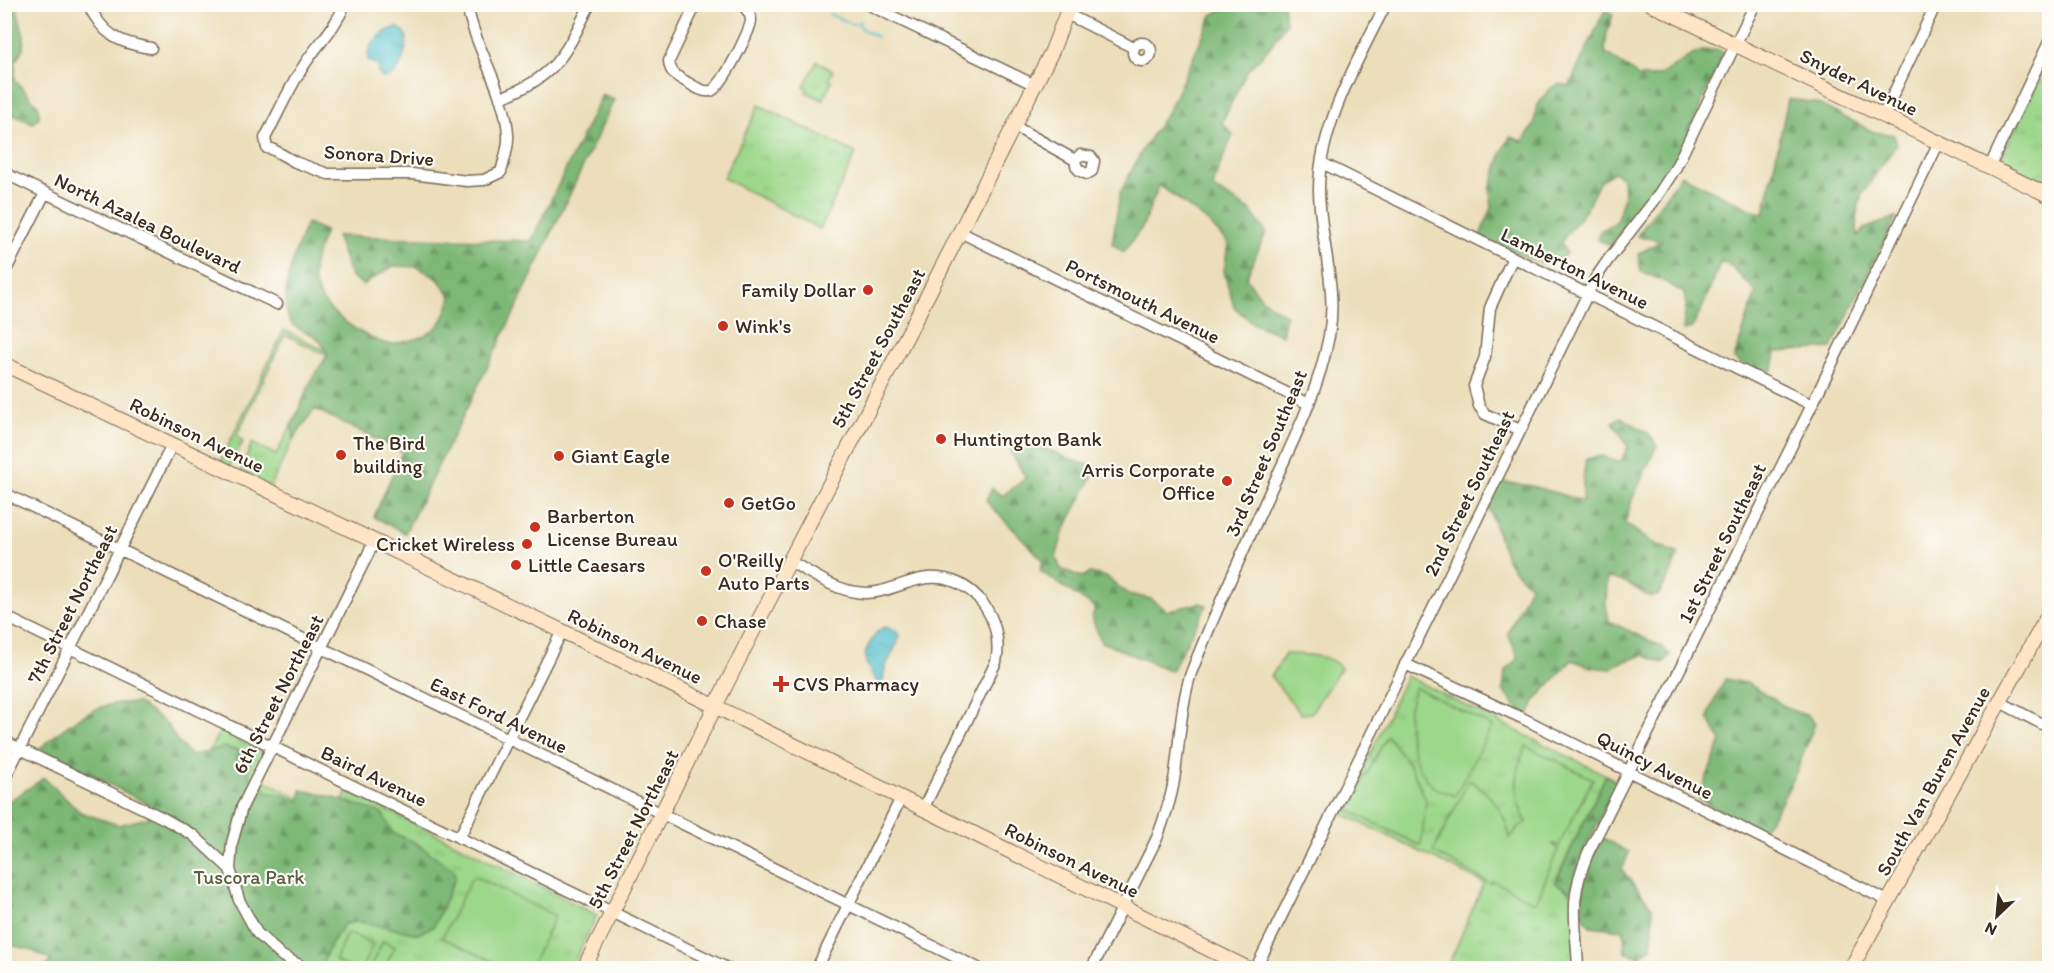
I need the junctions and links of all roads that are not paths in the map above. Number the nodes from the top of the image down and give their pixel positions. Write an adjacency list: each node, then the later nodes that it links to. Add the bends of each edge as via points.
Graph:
1 (88, 4): 16 (street, via 107,33 126,43)
2 (345, 4): 18 (street, Sonora Drive, via 332,30 294,81 265,138 267,148 328,174 412,174 484,180 501,172 508,142)
3 (467, 4): 18 (street)
4 (590, 4): 18 (street, via 558,63 529,87)
5 (696, 4): 6 (street, via 669,62 670,69 675,76 711,92 729,70 751,21)
6 (742, 4)
7 (867, 4): 17 (street)
8 (1386, 4): 23 (street, 3rd Street Southeast, via 1334,116)
9 (1651, 4): 14 (main road, Snyder Avenue)
10 (1755, 4): 14 (street, 2nd Street Southeast)
11 (1936, 4): 19 (street)
12 (1069, 9): 15 (street); 17 (main road, 5th Street Southeast)
13 (2049, 40): 24 (street)
14 (1736, 45): 19 (main road, Snyder Avenue); 31 (street, 2nd Street Southeast, via 1675,169)
15 (1132, 47)
16 (151, 48)
17 (1035, 86): 20 (main road, 5th Street Southeast)
18 (500, 99)
19 (1883, 116): 21 (main road, Snyder Avenue)
20 (1014, 126): 22 (street); 28 (main road, 5th Street Southeast)
21 (1939, 142): 24 (main road, Snyder Avenue); 35 (street, 1st Street Southeast)
22 (1075, 160)
23 (1322, 163): 29 (street, Lamberton Avenue); 34 (street, 3rd Street Southeast, via 1320,209 1332,316 1323,363)
24 (1990, 166): 27 (main road, Snyder Avenue)
25 (4, 173): 26 (street, North Azalea Boulevard)
26 (45, 193): 30 (street); 32 (street, North Azalea Boulevard)
27 (2049, 196)
28 (960, 232): 34 (street, Portsmouth Avenue); 41 (main road, 5th Street Southeast)
29 (1513, 258): 31 (street, Lamberton Avenue); 36 (street, via 1490,308 1485,357 1474,386 1485,414)
30 (4, 274)
31 (1587, 294): 35 (street, Lamberton Avenue); 36 (street, 2nd Street Southeast)
32 (277, 304)
33 (4, 364): 37 (main road, Robinson Avenue)
34 (1309, 404): 64 (street, 3rd Street Southeast, via 1191,673 1182,707 1168,806 1157,838)
35 (1812, 405): 55 (street, 1st Street Southeast)
36 (1520, 430): 47 (street, 2nd Street Southeast)
37 (172, 445): 39 (main road, Robinson Avenue); 40 (street, 7th Street Northeast)
38 (4, 493): 40 (street, East Ford Avenue)
39 (375, 542): 44 (main road, Robinson Avenue); 46 (street, 6th Street Northeast)
40 (119, 549): 45 (street, 7th Street Northeast); 46 (street, East Ford Avenue)
41 (789, 561): 49 (main road, 5th Street Southeast); 58 (street, via 855,592 881,592 928,578 954,582 976,595 993,619 999,648 996,662)
42 (2049, 612): 48 (main road, South Van Buren Avenue)
43 (4, 616): 45 (street, Baird Avenue)
44 (562, 631): 49 (main road, Robinson Avenue); 51 (street)
45 (70, 648): 53 (street, Baird Avenue); 54 (street, 7th Street Northeast)
46 (321, 648): 51 (street, East Ford Avenue); 53 (street, 6th Street Northeast)
47 (1405, 664): 55 (street, Quincy Avenue); 73 (street, 2nd Street Southeast)
48 (2000, 702): 50 (street); 62 (main road, South Van Buren Avenue)
49 (716, 707): 57 (main road, Robinson Avenue); 59 (main road, 5th Street Northeast)
50 (2049, 728)
51 (508, 739): 59 (street, East Ford Avenue); 60 (street)
52 (4, 741): 54 (street)
53 (273, 747): 60 (street, Baird Avenue); 61 (street, 6th Street Northeast, via 242,807)
54 (20, 749): 56 (street, 7th Street Northeast); 61 (street, via 178,826)
55 (1628, 771): 62 (street, Quincy Avenue); 74 (street, 1st Street Southeast, via 1577,881 1574,918)
56 (4, 780)
57 (901, 798): 58 (main road, Robinson Avenue); 63 (street)
58 (923, 809): 64 (main road, Robinson Avenue)
59 (662, 814): 63 (street, East Ford Avenue); 65 (main road, 5th Street Northeast)
60 (459, 838): 65 (street, Baird Avenue)
61 (230, 869): 66 (street, via 239,900 257,933 282,956)
62 (1888, 901): 75 (main road, South Van Buren Avenue)
63 (847, 904): 69 (street); 70 (street, East Ford Avenue)
64 (1122, 907): 71 (street, 3rd Street Southeast); 72 (main road, Robinson Avenue)
65 (612, 912): 67 (main road, 5th Street Northeast); 68 (street, Baird Avenue)
66 (306, 969)
67 (584, 969)
68 (727, 969)
69 (817, 969)
70 (978, 969)
71 (1092, 969)
72 (1246, 969)
73 (1256, 969)
74 (1578, 969)
75 (1851, 969)

